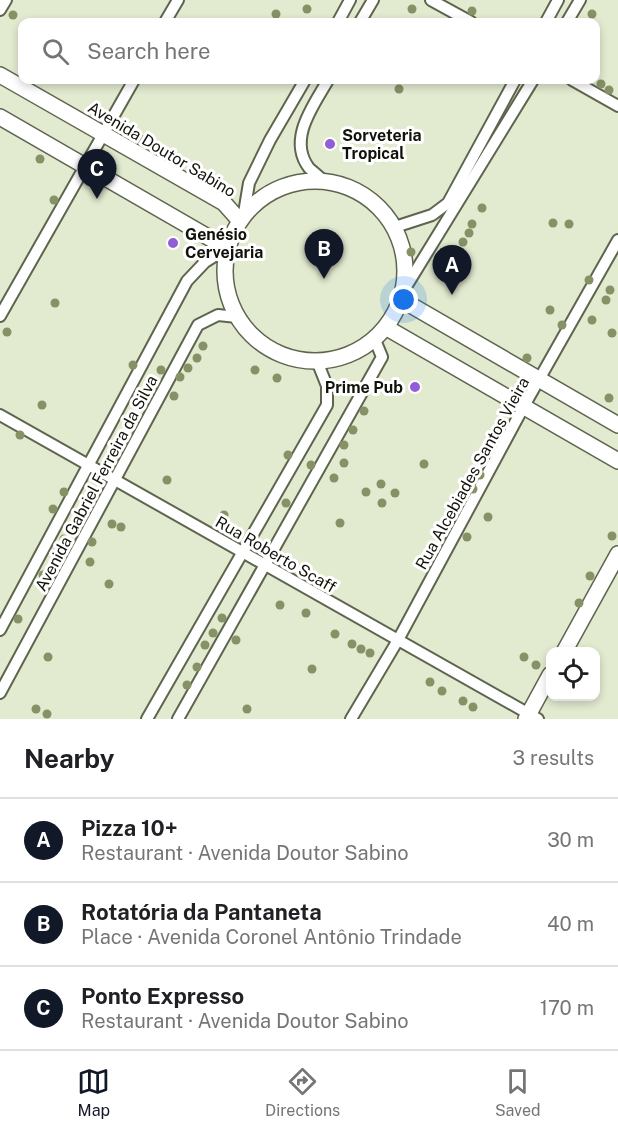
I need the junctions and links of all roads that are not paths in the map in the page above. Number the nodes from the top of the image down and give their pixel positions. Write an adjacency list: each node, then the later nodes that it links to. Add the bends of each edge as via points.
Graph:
1 (6, 0): 8 (street)
2 (178, 0): 9 (street)
3 (350, 0): 10 (street)
4 (373, 0): 11 (street)
5 (431, 0): 12 (street)
6 (558, 0): 13 (street)
7 (580, 0): 14 (street)
8 (0, 10)
9 (167, 18)
10 (340, 18)
11 (362, 18)
12 (464, 18)
13 (548, 18)
14 (569, 18)
15 (0, 75): 24 (street, Avenida Doutor Sabino)
16 (132, 84): 24 (street)
17 (303, 84): 27 (street, via 249,183)
18 (326, 84): 26 (street, via 299,139 308,167)
19 (513, 84): 28 (street, via 447,203 432,215)
20 (531, 84): 31 (street)
21 (579, 84): 22 (street)
22 (618, 106)
23 (0, 117): 25 (street)
24 (103, 134): 25 (street); 27 (street, Avenida Doutor Sabino)
25 (84, 166): 30 (street); 32 (street)
26 (323, 181): 27 (street, via 294,183 266,195); 28 (street, via 352,188 377,204)
27 (242, 217): 30 (street)
28 (395, 227): 31 (street, via 406,263)
29 (618, 240): 37 (street, Rua Alcebiades Santos Vieira)
30 (227, 248): 33 (street, via 224,272); 42 (street, Avenida Gabriel Ferreira da Silva, via 205,262 187,281)
31 (403, 295): 34 (street); 37 (street)
32 (0, 316)
33 (237, 317): 36 (street, via 252,336 271,350 293,359); 43 (street, Avenida Gabriel Ferreira da Silva, via 218,315 198,325)
34 (387, 328): 35 (street); 38 (street)
35 (375, 339): 36 (street, via 358,351); 46 (street, via 382,357)
36 (317, 361): 44 (street, via 327,386 327,405)
37 (540, 380): 38 (street, Rua Alcebiades Santos Vieira); 40 (street)
38 (524, 406): 41 (street); 48 (street, Rua Alcebiades Santos Vieira)
39 (0, 415): 42 (street, Rua Roberto Scaff)
40 (618, 425)
41 (618, 460)
42 (88, 465): 43 (street, Rua Roberto Scaff); 47 (street, Avenida Gabriel Ferreira da Silva)
43 (115, 480): 44 (street, Rua Roberto Scaff); 51 (street, Avenida Gabriel Ferreira da Silva)
44 (243, 552): 46 (street, Rua Roberto Scaff); 53 (street)
45 (618, 554): 49 (street)
46 (265, 565): 48 (street, Rua Roberto Scaff); 54 (street)
47 (0, 630)
48 (398, 640): 52 (street, Rua Roberto Scaff); 55 (street, Rua Alcebiades Santos Vieira)
49 (566, 647)
50 (546, 684): 52 (street)
51 (0, 693)
52 (531, 717)
53 (147, 719)
54 (178, 719)
55 (351, 719)

